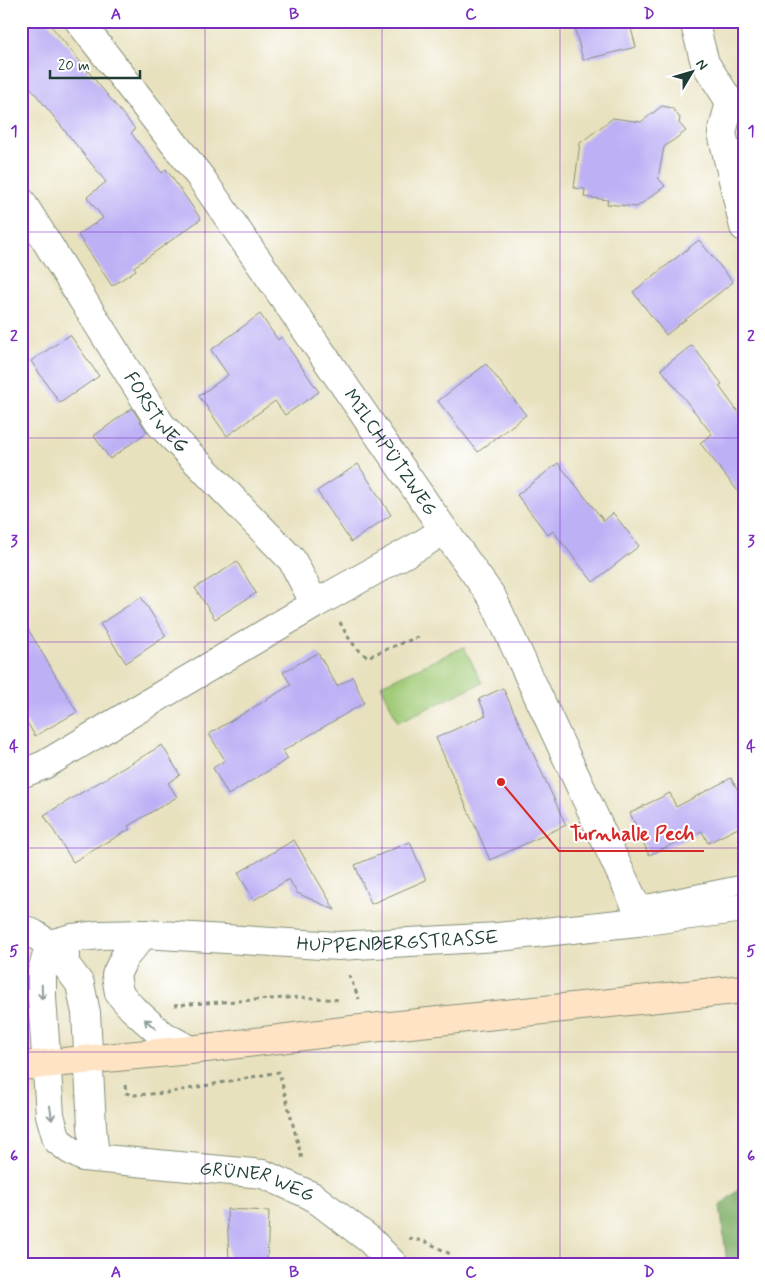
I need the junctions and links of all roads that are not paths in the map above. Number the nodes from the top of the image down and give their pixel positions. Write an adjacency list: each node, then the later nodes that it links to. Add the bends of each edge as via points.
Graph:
1 (79, 21): 6 (street, MILCHPÜTZWEG, via 201,178)
2 (694, 21): 3 (street, via 705,64)
3 (737, 104): 5 (street, via 722,133)
4 (21, 201): 7 (street, FORSTWEG, via 160,425 292,560)
5 (744, 227)
6 (444, 530): 7 (street); 11 (street, MILCHPÜTZWEG, via 492,596)
7 (321, 601): 8 (street, via 44,765)
8 (21, 774)
9 (744, 884): 11 (lane)
10 (744, 908): 11 (street, HUPPENBERGSTRASSE)
11 (637, 914): 13 (street, HUPPENBERGSTRASSE, via 498,937 338,946)
12 (21, 928): 14 (street)
13 (144, 934): 14 (street, HUPPENBERGSTRASSE, via 100,934); 16 (street, via 124,958 116,975)
14 (50, 944): 16 (street); 18 (street, via 80,984 86,1013); 19 (street, GRÜNER WEG, one-way to 19, via 42,971)
15 (744, 989): 17 (main road)
16 (119, 993): 17 (street, one-way to 16, via 161,1034)
17 (190, 1050): 18 (main road)
18 (88, 1060): 19 (main road); 20 (street)
19 (34, 1065): 20 (street, GRÜNER WEG, one-way to 20, via 58,1140 83,1157)
20 (95, 1158): 21 (street, GRÜNER WEG, via 263,1174 312,1196 370,1240)
21 (393, 1264)

